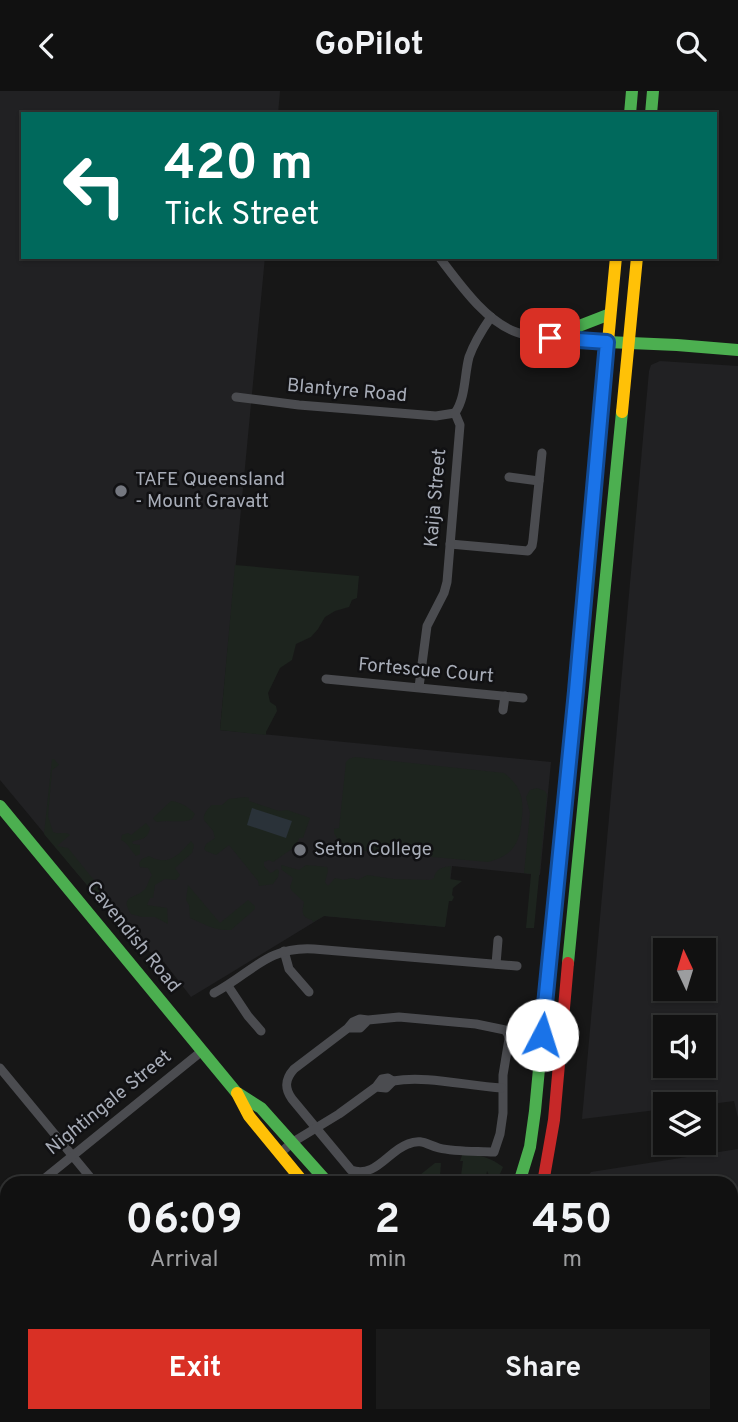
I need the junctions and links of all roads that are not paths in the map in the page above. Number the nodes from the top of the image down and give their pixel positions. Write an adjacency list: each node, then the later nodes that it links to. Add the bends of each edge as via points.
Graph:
1 (632, 91): 3 (main road)
2 (653, 91): 4 (main road)
3 (630, 112)
4 (651, 112)
5 (441, 259): 9 (street)
6 (616, 259): 8 (main road)
7 (637, 259): 12 (main road)
8 (610, 314): 10 (main road, via 579,326); 11 (main road)
9 (491, 317): 10 (street, via 525,335); 15 (street, Kaija Street, via 469,357)
10 (566, 339): 11 (street)
11 (607, 342): 12 (main road); 46 (main road, via 535,1111)
12 (629, 343): 13 (main road); 47 (main road, via 554,1120)
13 (738, 350)
14 (236, 397): 15 (street, Blantyre Road, via 436,417)
15 (455, 413): 19 (street, Kaija Street, via 460,425)
16 (542, 453): 18 (street)
17 (509, 477): 18 (street)
18 (539, 481): 19 (street, via 528,551)
19 (450, 544): 21 (street, Kaija Street, via 444,593 427,626)
20 (326, 679): 21 (street, Fortescue Court)
21 (419, 687): 22 (street, Fortescue Court)
22 (505, 696): 23 (street, Fortescue Court); 24 (street)
23 (523, 698)
24 (503, 711)
25 (0, 806): 34 (main road, Cavendish Road)
26 (498, 940): 28 (street)
27 (284, 951): 28 (street, via 303,948); 30 (street); 31 (street, via 289,969)
28 (496, 964): 29 (street)
29 (517, 965)
30 (228, 986): 32 (street); 33 (street)
31 (309, 992)
32 (214, 993)
33 (261, 1031)
34 (202, 1051): 37 (main road, Cavendish Road); 41 (street, Nightingale Street)
35 (0, 1068): 41 (street)
36 (502, 1089): 38 (street, via 382,1079); 38 (street, via 502,1123 494,1152 410,1143 375,1168 359,1173 348,1167); 38 (street, via 509,1039 502,1028 399,1017 368,1020 360,1028 348,1028 294,1069 287,1080 287,1092)
37 (236, 1091): 39 (main road, Cavendish Road, via 261,1108); 40 (main road, Cavendish Road, via 249,1116)
38 (315, 1128): 39 (street)
39 (293, 1142): 40 (street); 45 (main road, Cavendish Road)
40 (279, 1153): 44 (main road, Cavendish Road)
41 (72, 1156): 42 (street, Nightingale Street); 43 (street)
42 (48, 1176)
43 (88, 1176)
44 (298, 1176)
45 (322, 1176)
46 (521, 1176)
47 (545, 1176)

